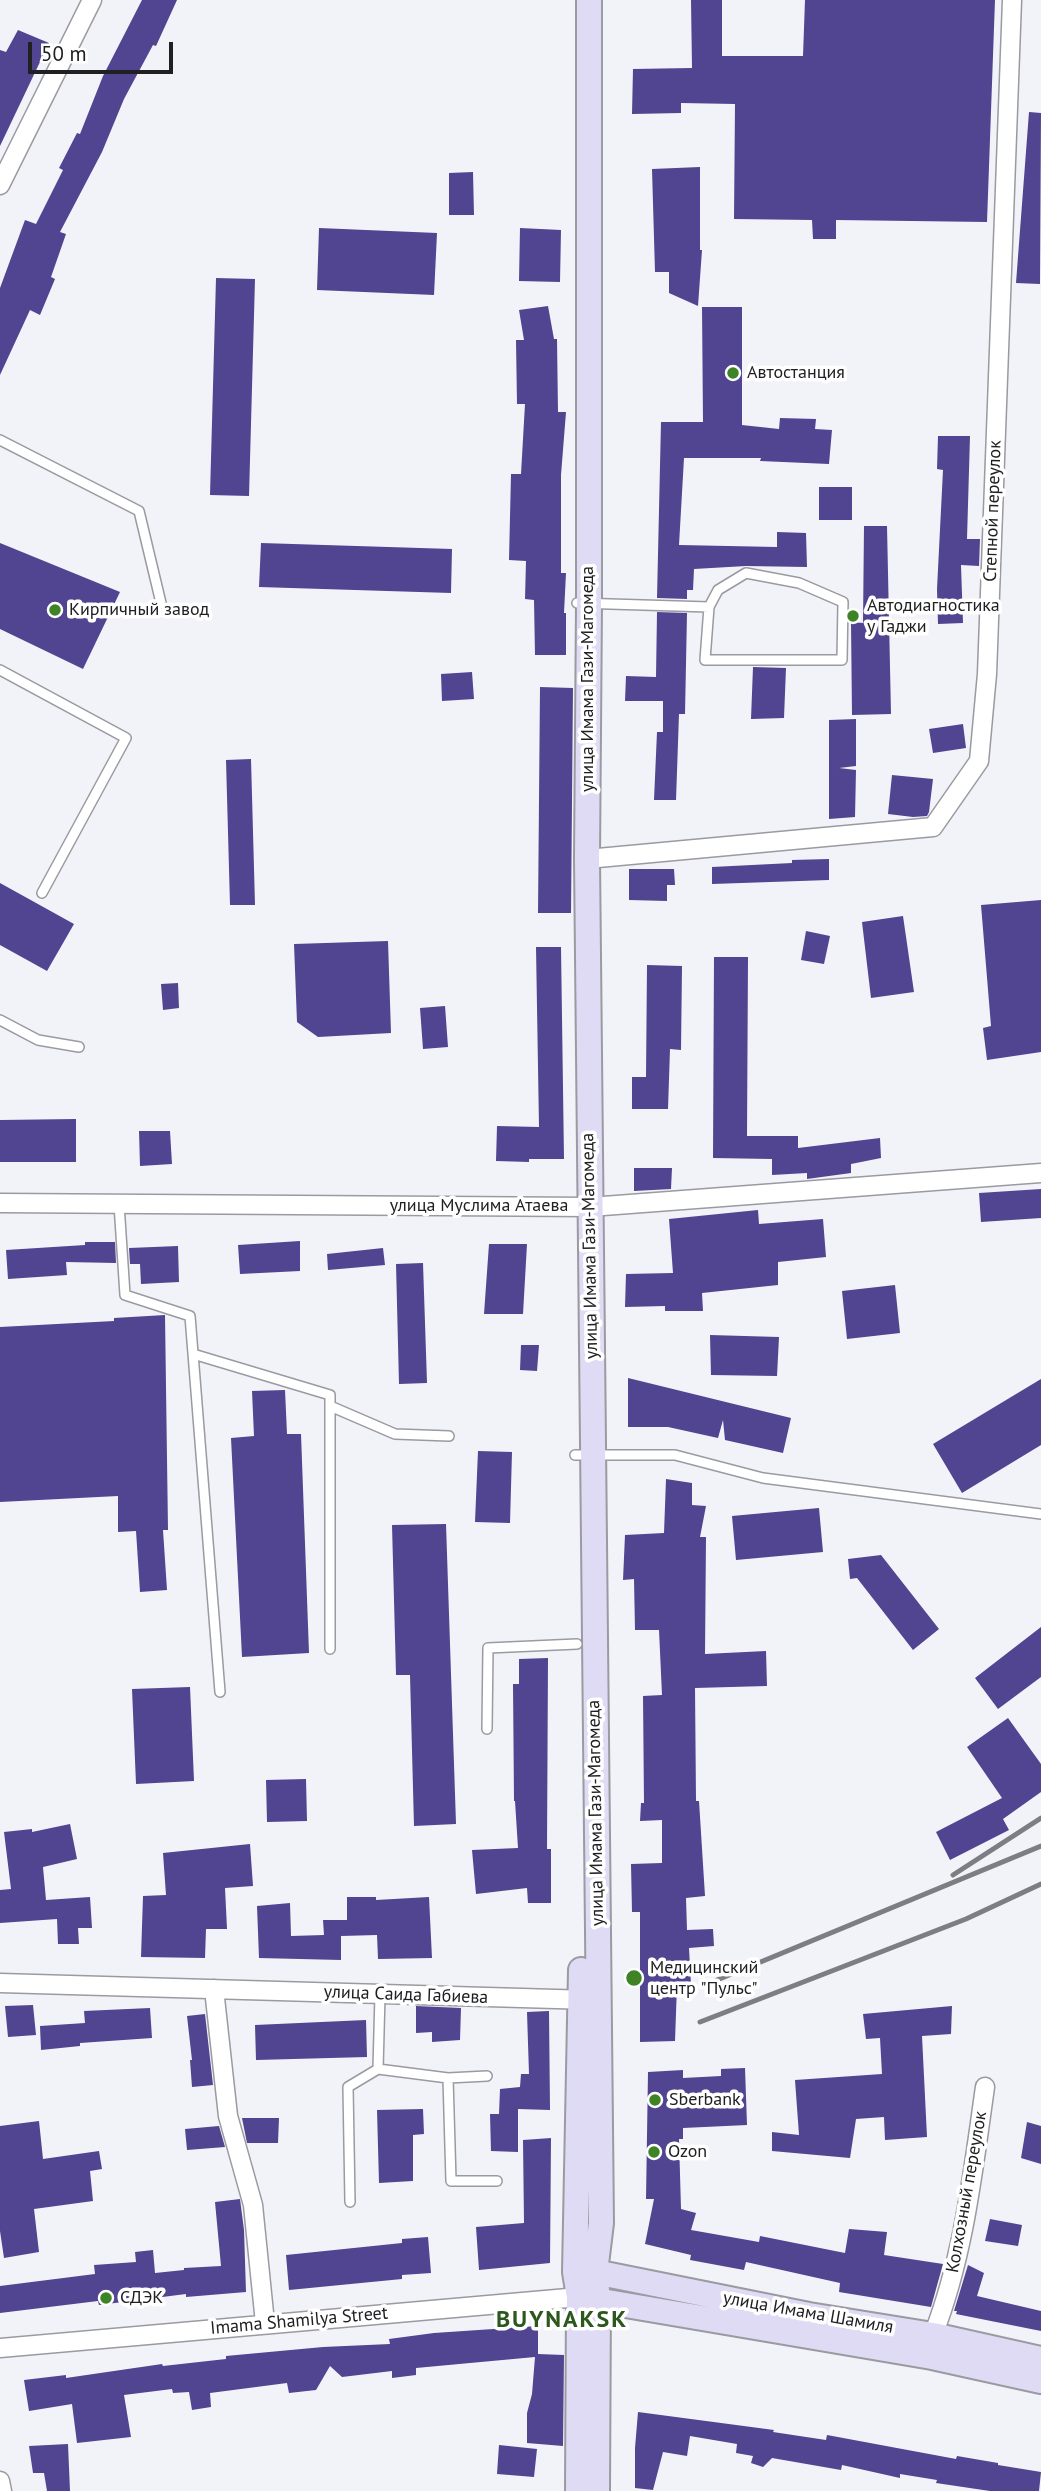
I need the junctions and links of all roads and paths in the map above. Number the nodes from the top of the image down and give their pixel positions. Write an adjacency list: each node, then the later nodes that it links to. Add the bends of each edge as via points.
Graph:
1 (92, 0): 5 (street)
2 (572, 0): 8 (main road)
3 (589, 0): 8 (main road, улица Имама Гази-Магомеда)
4 (1012, 0): 11 (street, Степной переулок, via 987,674 979,761 933,827)
5 (0, 185)
6 (0, 440): 7 (lane, via 139,511)
7 (162, 603)
8 (583, 603): 9 (lane); 11 (main road, улица Имама Гази-Магомеда); 18 (main road)
9 (709, 607): 9 (lane, via 705,660 842,660 843,602 799,583 746,573 718,590)
10 (0, 670): 12 (lane, via 126,738)
11 (587, 859): 18 (main road, улица Имама Гази-Магомеда)
12 (42, 893)
13 (0, 1020): 14 (lane, via 38,1040)
14 (79, 1047)
15 (1041, 1173): 18 (street, улица Муслима Атаева)
16 (0, 1203): 17 (street, улица Муслима Атаева)
17 (119, 1204): 18 (street, улица Муслима Атаева); 19 (lane, via 125,1295 190,1316)
18 (581, 1207): 22 (main road, улица Имама Гази-Магомеда)
19 (193, 1354): 20 (lane, via 330,1395); 26 (lane)
20 (330, 1406): 21 (lane, via 395,1434); 25 (lane)
21 (449, 1436)
22 (584, 1455): 23 (lane, via 675,1455 763,1478); 24 (main road); 31 (main road, улица Имама Гази-Магомеда)
23 (1041, 1514)
24 (578, 1644): 27 (lane, via 488,1648); 31 (main road)
25 (330, 1649)
26 (220, 1692)
27 (486, 1729)
28 (0, 1983): 29 (street, улица Саида Габиева)
29 (214, 1989): 30 (street, улица Саида Габиева); 40 (street, via 228,2116 253,2205)
30 (380, 1995): 31 (street, улица Саида Габиева); 32 (lane)
31 (590, 2000): 38 (main road, улица Имама Гази-Магомеда, via 601,2223)
32 (378, 2069): 34 (lane); 37 (lane, via 348,2087)
33 (487, 2076): 34 (lane)
34 (448, 2078): 36 (lane, via 451,2181)
35 (985, 2087): 41 (street, Колхозный переулок, via 968,2211)
36 (498, 2181)
37 (350, 2202)
38 (585, 2272): 39 (main road, улица Имама Гази-Магомеда); 41 (main road, улица Имама Шамиля)
39 (588, 2298): 40 (street, Imama Shamilya Street); 44 (main road, улица Имама Шамиля, via 932,2357); 47 (main road); 48 (main road, улица Имама Гази-Магомеда)
40 (265, 2323): 42 (street, Imama Shamilya Street)
41 (933, 2335): 43 (main road, улица Имама Шамиля)
42 (0, 2348)
43 (1041, 2359)
44 (1041, 2381)
45 (0, 2481): 46 (street)
46 (2, 2491)
47 (578, 2491)
48 (597, 2491)

